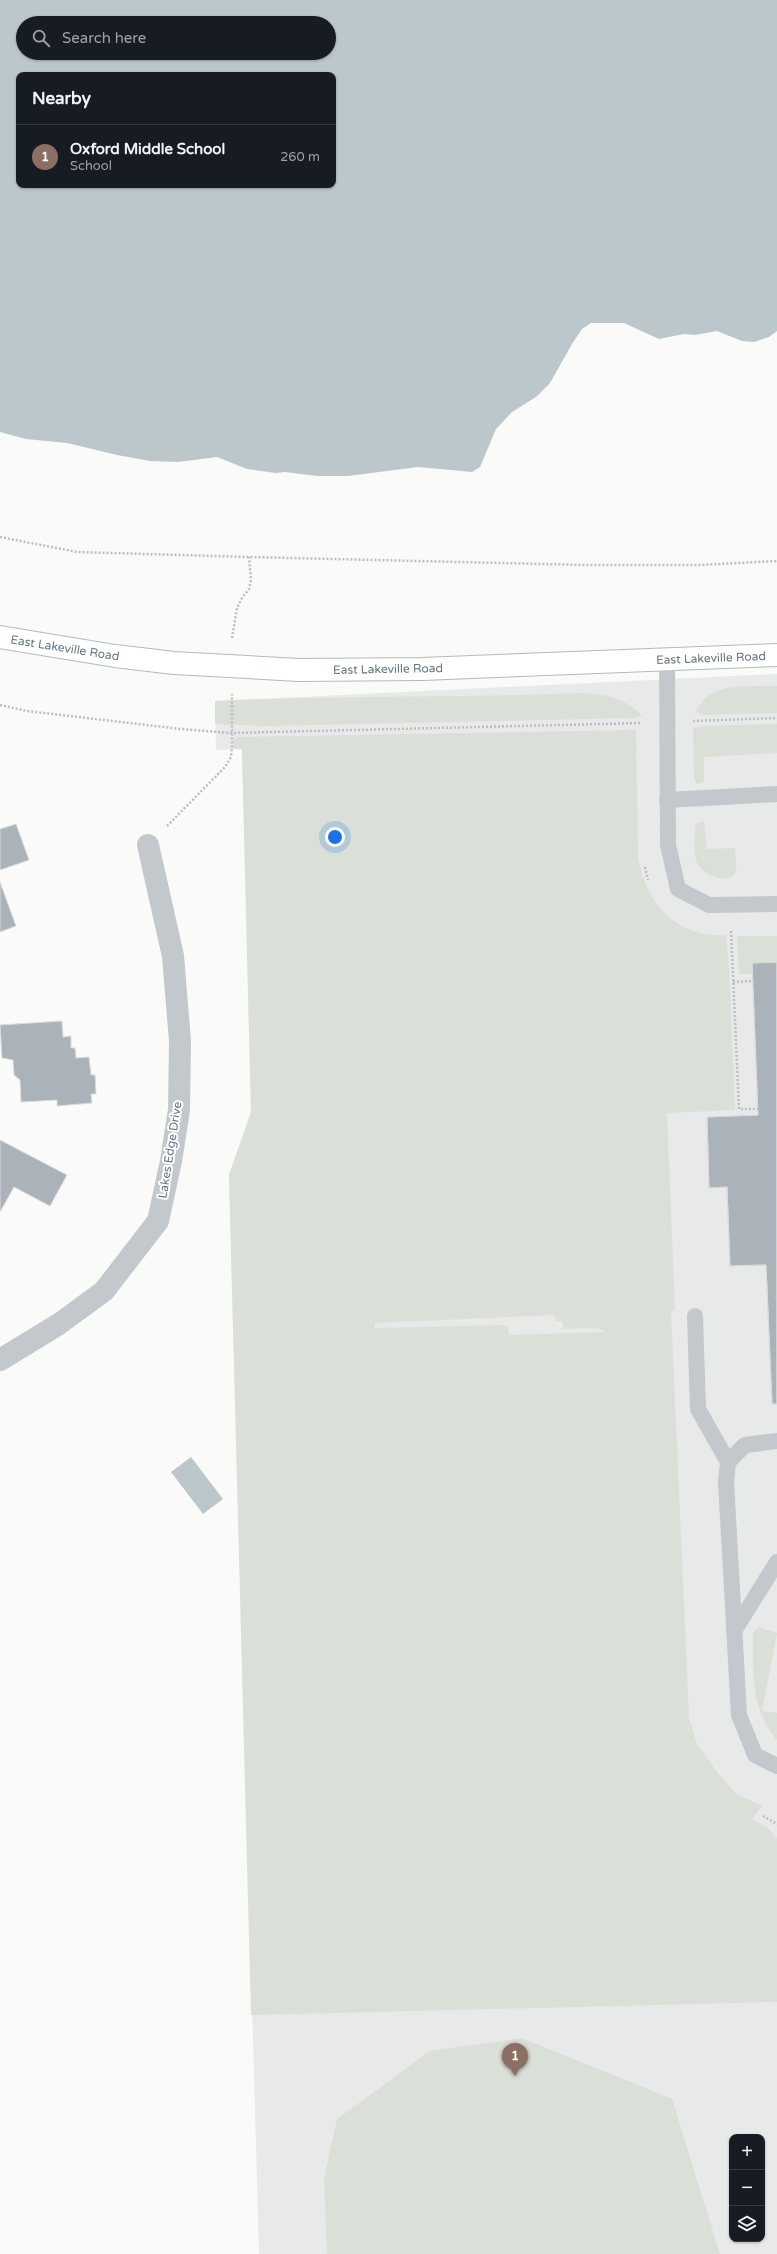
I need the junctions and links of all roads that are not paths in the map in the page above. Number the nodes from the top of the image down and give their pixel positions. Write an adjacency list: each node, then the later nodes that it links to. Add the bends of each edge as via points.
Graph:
1 (0, 637): 3 (main road, East Lakeville Road, via 116,656 233,667 365,670)
2 (777, 655): 3 (main road, East Lakeville Road)
3 (667, 660): 5 (lane)
4 (777, 794): 5 (lane)
5 (667, 800): 7 (lane, via 668,845 678,889 709,905)
6 (148, 845): 9 (street, Lakes Edge Drive, via 173,956 180,1041 179,1110 158,1221 104,1291 59,1324)
7 (777, 904)
8 (695, 1316): 11 (lane, via 698,1409)
9 (0, 1360)
10 (777, 1441): 11 (lane, via 745,1445)
11 (728, 1462): 13 (lane, via 726,1482)
12 (777, 1562): 13 (lane)
13 (734, 1632): 14 (lane, via 739,1715 755,1755)
14 (777, 1766)

